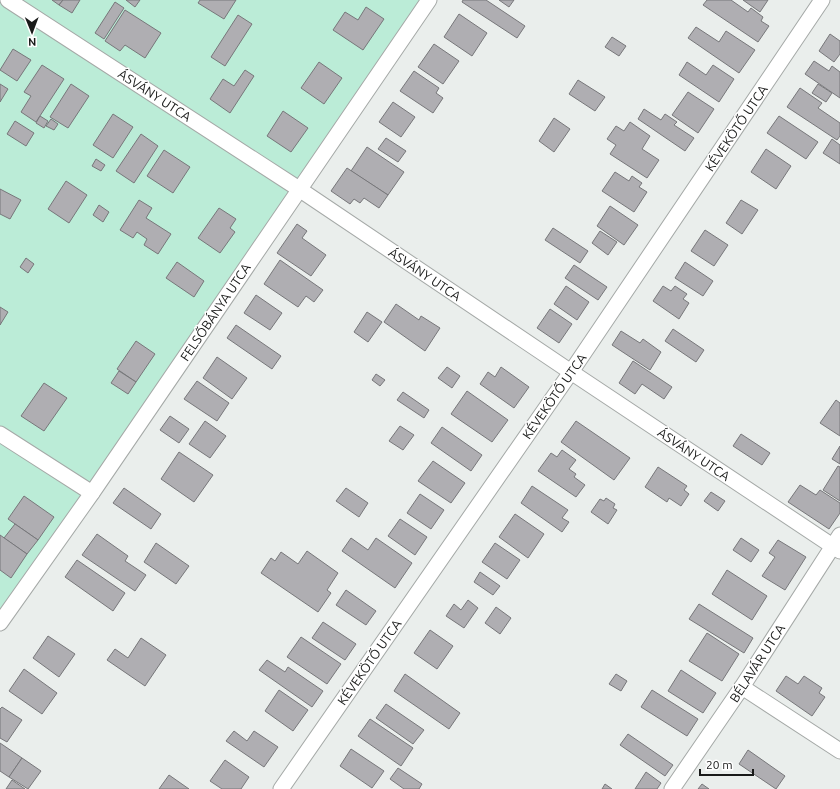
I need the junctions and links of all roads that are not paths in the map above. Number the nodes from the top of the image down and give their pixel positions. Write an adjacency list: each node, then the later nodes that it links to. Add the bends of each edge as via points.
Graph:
1 (8, 0): 4 (street, ÁSVÁNY UTCA)
2 (429, 0): 4 (street, FELSŐBÁNYA UTCA)
3 (822, 0): 5 (street, KÉVEKÖTŐ UTCA)
4 (300, 189): 5 (street, ÁSVÁNY UTCA); 7 (street, FELSŐBÁNYA UTCA)
5 (571, 372): 8 (street, ÁSVÁNY UTCA); 12 (street, KÉVEKÖTŐ UTCA)
6 (0, 434): 7 (street)
7 (92, 493): 9 (street, FELSŐBÁNYA UTCA)
8 (837, 544): 10 (street, BÉLAVÁR UTCA)
9 (0, 623)
10 (742, 687): 11 (street); 13 (street, BÉLAVÁR UTCA)
11 (840, 751)
12 (281, 789)
13 (672, 789)

